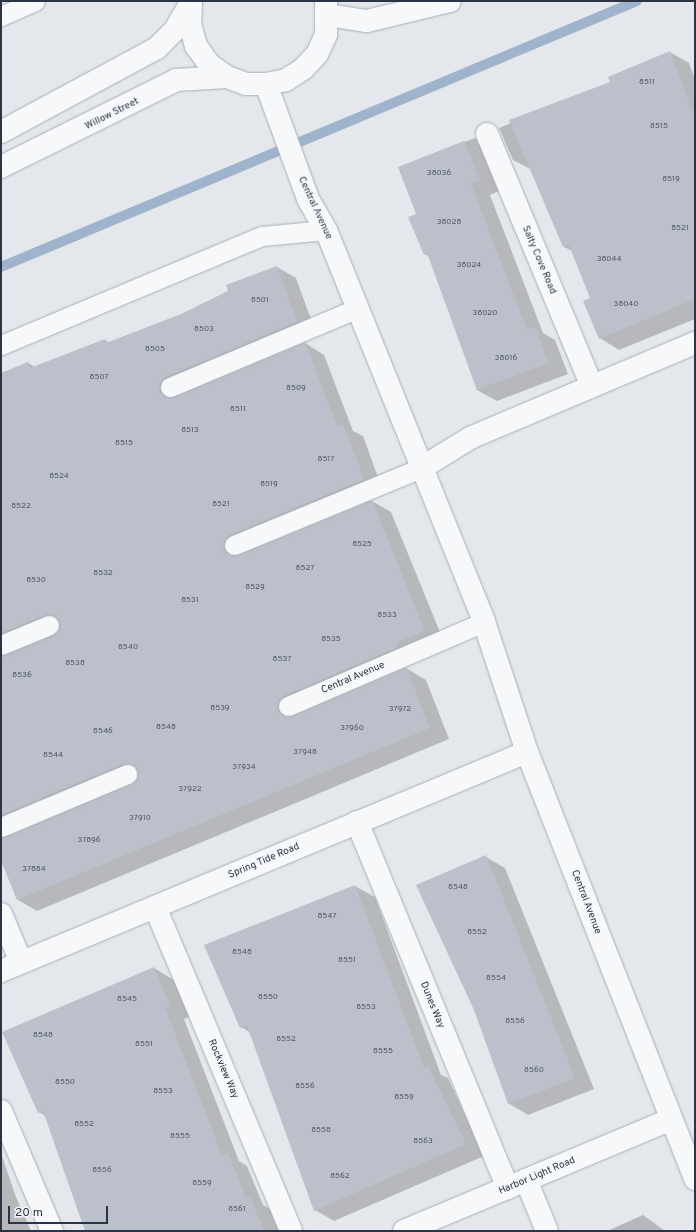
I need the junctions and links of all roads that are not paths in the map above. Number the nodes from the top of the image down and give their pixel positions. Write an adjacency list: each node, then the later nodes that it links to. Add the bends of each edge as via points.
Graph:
1 (35, 1): 5 (lane)
2 (450, 1): 4 (street, via 366,21)
3 (190, 2): 6 (street, via 190,24 196,46 210,65); 8 (street, via 175,30 158,48)
4 (327, 8): 7 (street, via 326,35 304,69 286,80)
5 (1, 16)
6 (227, 77): 7 (street, via 246,84); 10 (street, Willow Street, via 176,80)
7 (266, 84): 11 (street, Central Avenue, via 272,109 308,200)
8 (1, 132)
9 (487, 134): 15 (street, Salty Cove Road)
10 (1, 167)
11 (326, 230): 12 (street, Central Avenue); 14 (lane, via 262,236)
12 (358, 308): 16 (lane); 17 (street, Central Avenue)
13 (695, 343): 15 (street)
14 (1, 345)
15 (592, 386): 17 (street, via 472,437)
16 (170, 387)
17 (423, 467): 18 (lane); 19 (street, Central Avenue)
18 (234, 545)
19 (484, 622): 22 (lane, Central Avenue); 23 (street, Central Avenue)
20 (49, 625): 21 (lane)
21 (1, 645)
22 (288, 706)
23 (528, 752): 25 (street, Spring Tide Road); 32 (street, Central Avenue)
24 (127, 774): 26 (lane)
25 (357, 822): 27 (street, Spring Tide Road); 34 (street, Dunes Way)
26 (1, 826)
27 (155, 907): 29 (street, Spring Tide Road); 36 (street, Rockview Way)
28 (1, 914): 29 (street)
29 (21, 962): 30 (street, Spring Tide Road)
30 (1, 971)
31 (1, 1111): 35 (street)
32 (670, 1120): 33 (street, Central Avenue); 34 (street, Harbor Light Road)
33 (695, 1179)
34 (517, 1184): 37 (street, Harbor Light Road); 38 (street, Dunes Way)
35 (52, 1231)
36 (291, 1231)
37 (404, 1231)
38 (547, 1231)

